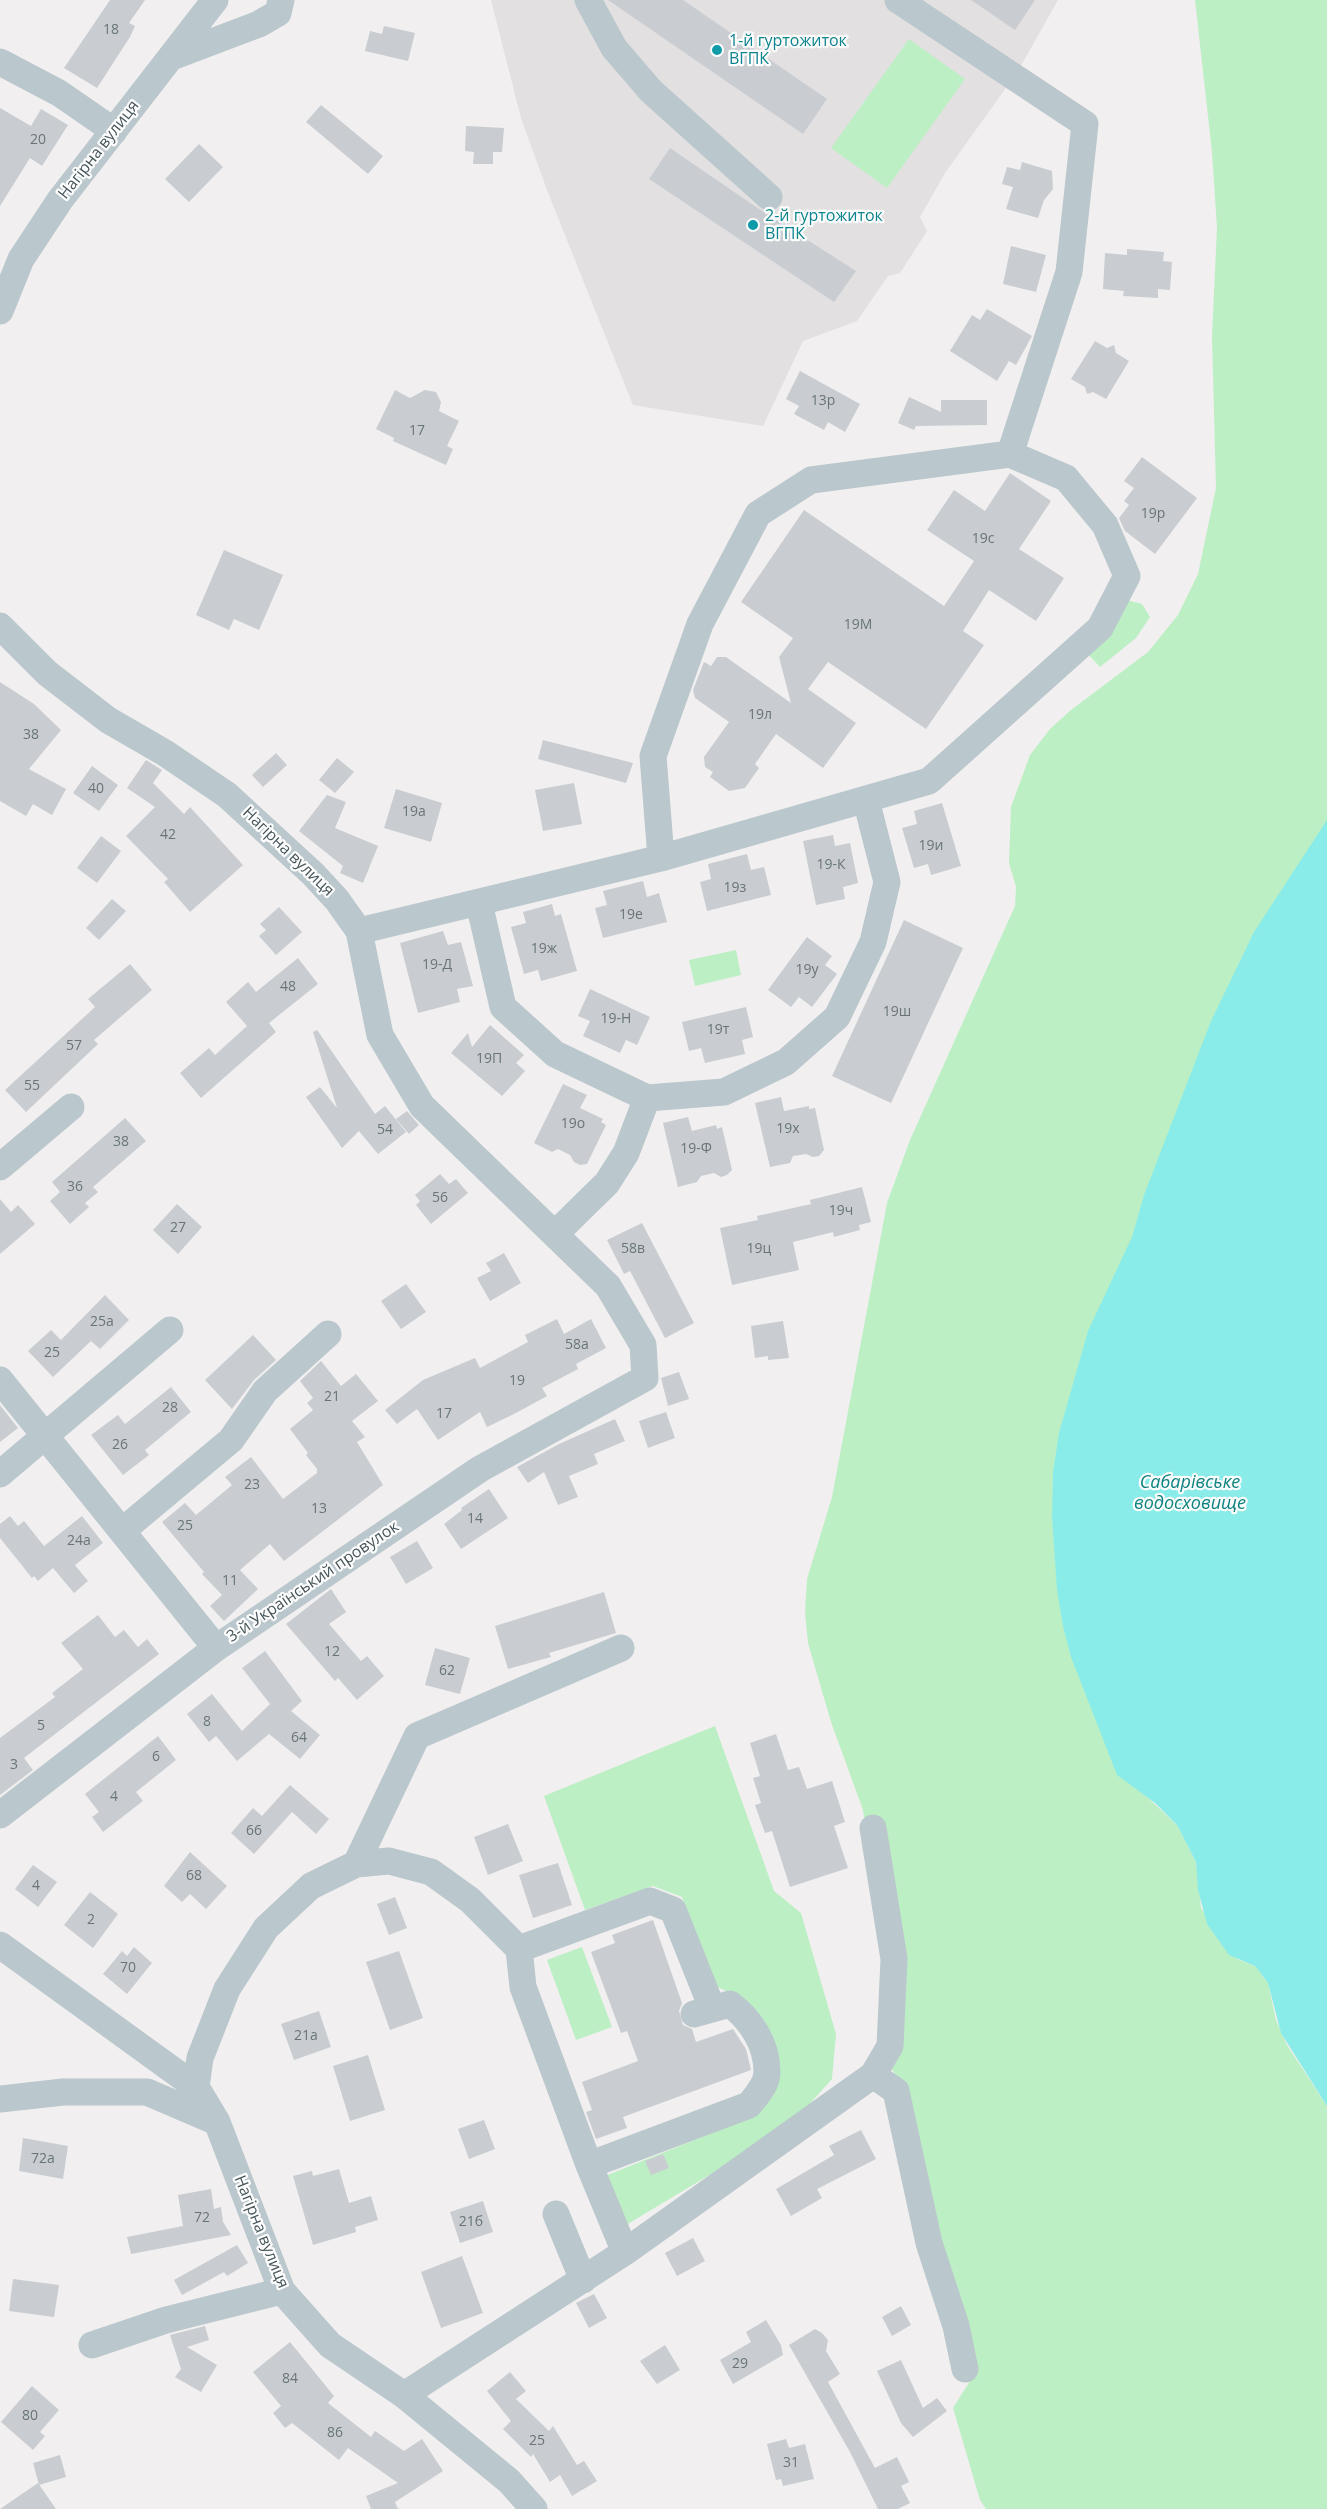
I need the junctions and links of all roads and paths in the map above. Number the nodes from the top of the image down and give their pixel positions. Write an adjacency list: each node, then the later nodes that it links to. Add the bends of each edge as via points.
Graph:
1 (215, 0): 5 (street, Нагірна вулиця)
2 (281, 0): 5 (street, via 278,13 259,24)
3 (588, 0): 8 (street, via 614,48 651,91)
4 (898, 0): 10 (street, via 1085,124 1069,272)
5 (171, 57): 7 (street, Нагірна вулиця)
6 (0, 62): 7 (street, via 59,93)
7 (114, 131): 9 (street, Нагірна вулиця, via 60,200 21,259)
8 (769, 197)
9 (0, 311)
10 (1010, 454): 12 (street, via 1066,478 1105,525 1126,576 1100,628 929,781); 13 (street, via 811,480 758,514 700,624 653,756)
11 (0, 627): 15 (street, Нагірна вулиця, via 47,674 108,720 227,795 313,874)
12 (866, 800): 13 (street); 16 (street, via 886,882 873,942 837,1017 786,1062 724,1092)
13 (661, 858): 14 (street)
14 (479, 903): 15 (street); 16 (street, via 503,1007 555,1054)
15 (359, 931): 19 (street, Нагірна вулиця, via 380,1035 422,1106)
16 (647, 1098): 19 (street, via 626,1153 607,1183)
17 (71, 1107): 18 (street)
18 (0, 1167)
19 (555, 1234): 22 (street, Нагірна вулиця, via 609,1286 643,1345)
20 (170, 1330): 24 (street)
21 (328, 1334): 26 (street, via 265,1391 231,1440)
22 (645, 1378): 27 (street, 3-й Український провулок, via 480,1469)
23 (0, 1380): 24 (street)
24 (46, 1437): 25 (street); 26 (street)
25 (0, 1474)
26 (122, 1531): 27 (street)
27 (216, 1648): 29 (street, 3-й Український провулок)
28 (621, 1648): 31 (street, via 417,1736)
29 (0, 1815)
30 (873, 1828): 34 (street, via 894,1959 890,2046)
31 (356, 1864): 33 (street, via 389,1861 431,1872 470,1900); 35 (street, via 311,1886 266,1928 227,1989 200,2058)
32 (0, 1945): 35 (street)
33 (519, 1949): 38 (street, via 523,1987); 38 (street, via 650,1901 673,1910 703,2011 730,2004 746,2016 759,2036 767,2073 762,2089 748,2105)
34 (873, 2075): 40 (street); 44 (street, via 896,2091 929,2243 956,2326)
35 (196, 2087): 37 (street, Нагірна вулиця)
36 (0, 2099): 37 (street, via 63,2092 147,2092)
37 (217, 2122): 42 (street, Нагірна вулиця)
38 (589, 2165): 40 (street)
39 (556, 2214): 41 (street)
40 (625, 2252): 41 (street)
41 (583, 2280): 45 (street)
42 (282, 2291): 43 (street, via 166,2320); 45 (street, Нагірна вулиця, via 330,2344)
43 (92, 2345)
44 (965, 2369)
45 (404, 2395): 46 (street, Нагірна вулиця, via 509,2481)
46 (534, 2509)

